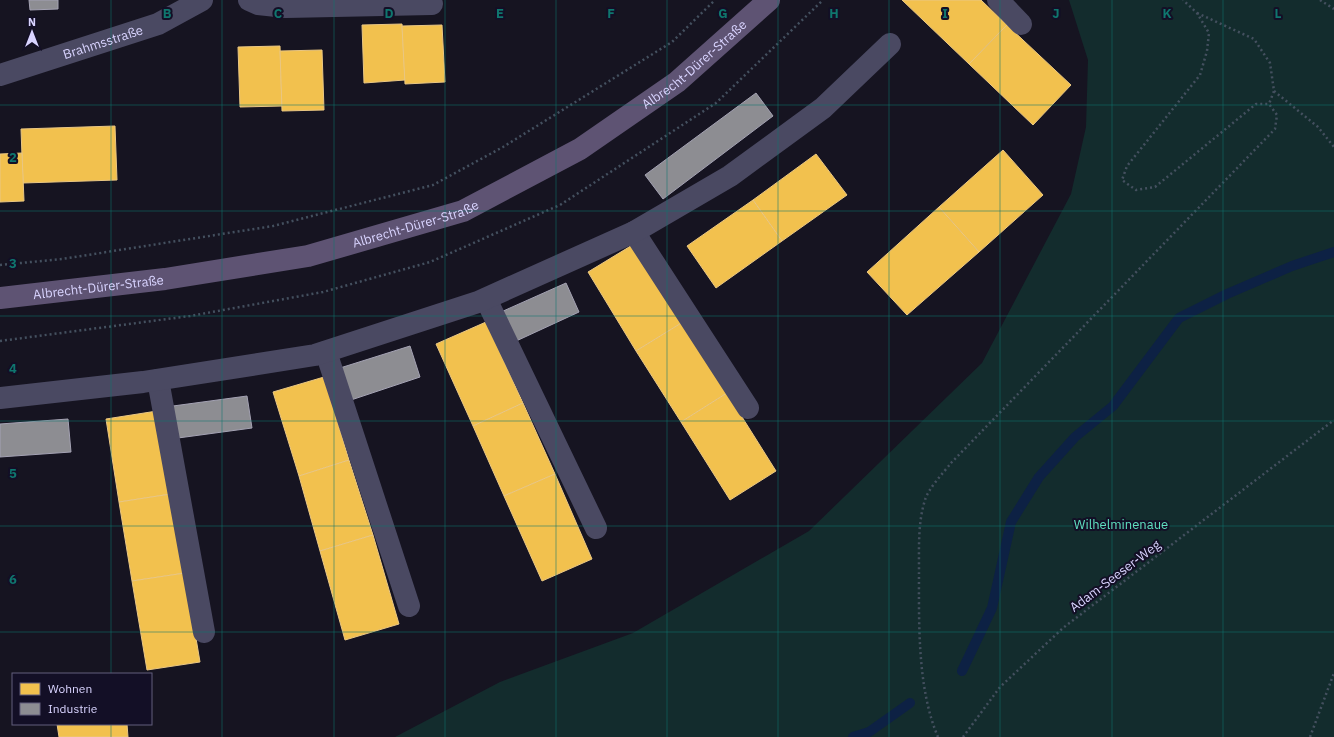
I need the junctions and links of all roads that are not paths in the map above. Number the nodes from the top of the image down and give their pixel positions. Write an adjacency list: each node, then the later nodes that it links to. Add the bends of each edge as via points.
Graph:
1 (202, 0): 8 (street, Brahmsstraße, via 158,24)
2 (249, 0): 5 (street, via 258,4 286,7)
3 (768, 0): 10 (main road, Albrecht-Dürer-Straße, via 671,86 580,149 463,211 308,256 165,279)
4 (998, 0): 6 (street)
5 (432, 4)
6 (1021, 24)
7 (890, 44): 9 (street, via 823,108 730,176)
8 (0, 75)
9 (634, 232): 11 (street); 15 (street)
10 (0, 298)
11 (486, 299): 12 (street); 16 (street)
12 (326, 352): 13 (street); 17 (street)
13 (158, 380): 14 (street); 18 (street)
14 (0, 398)
15 (748, 408)
16 (596, 528)
17 (409, 606)
18 (204, 632)

